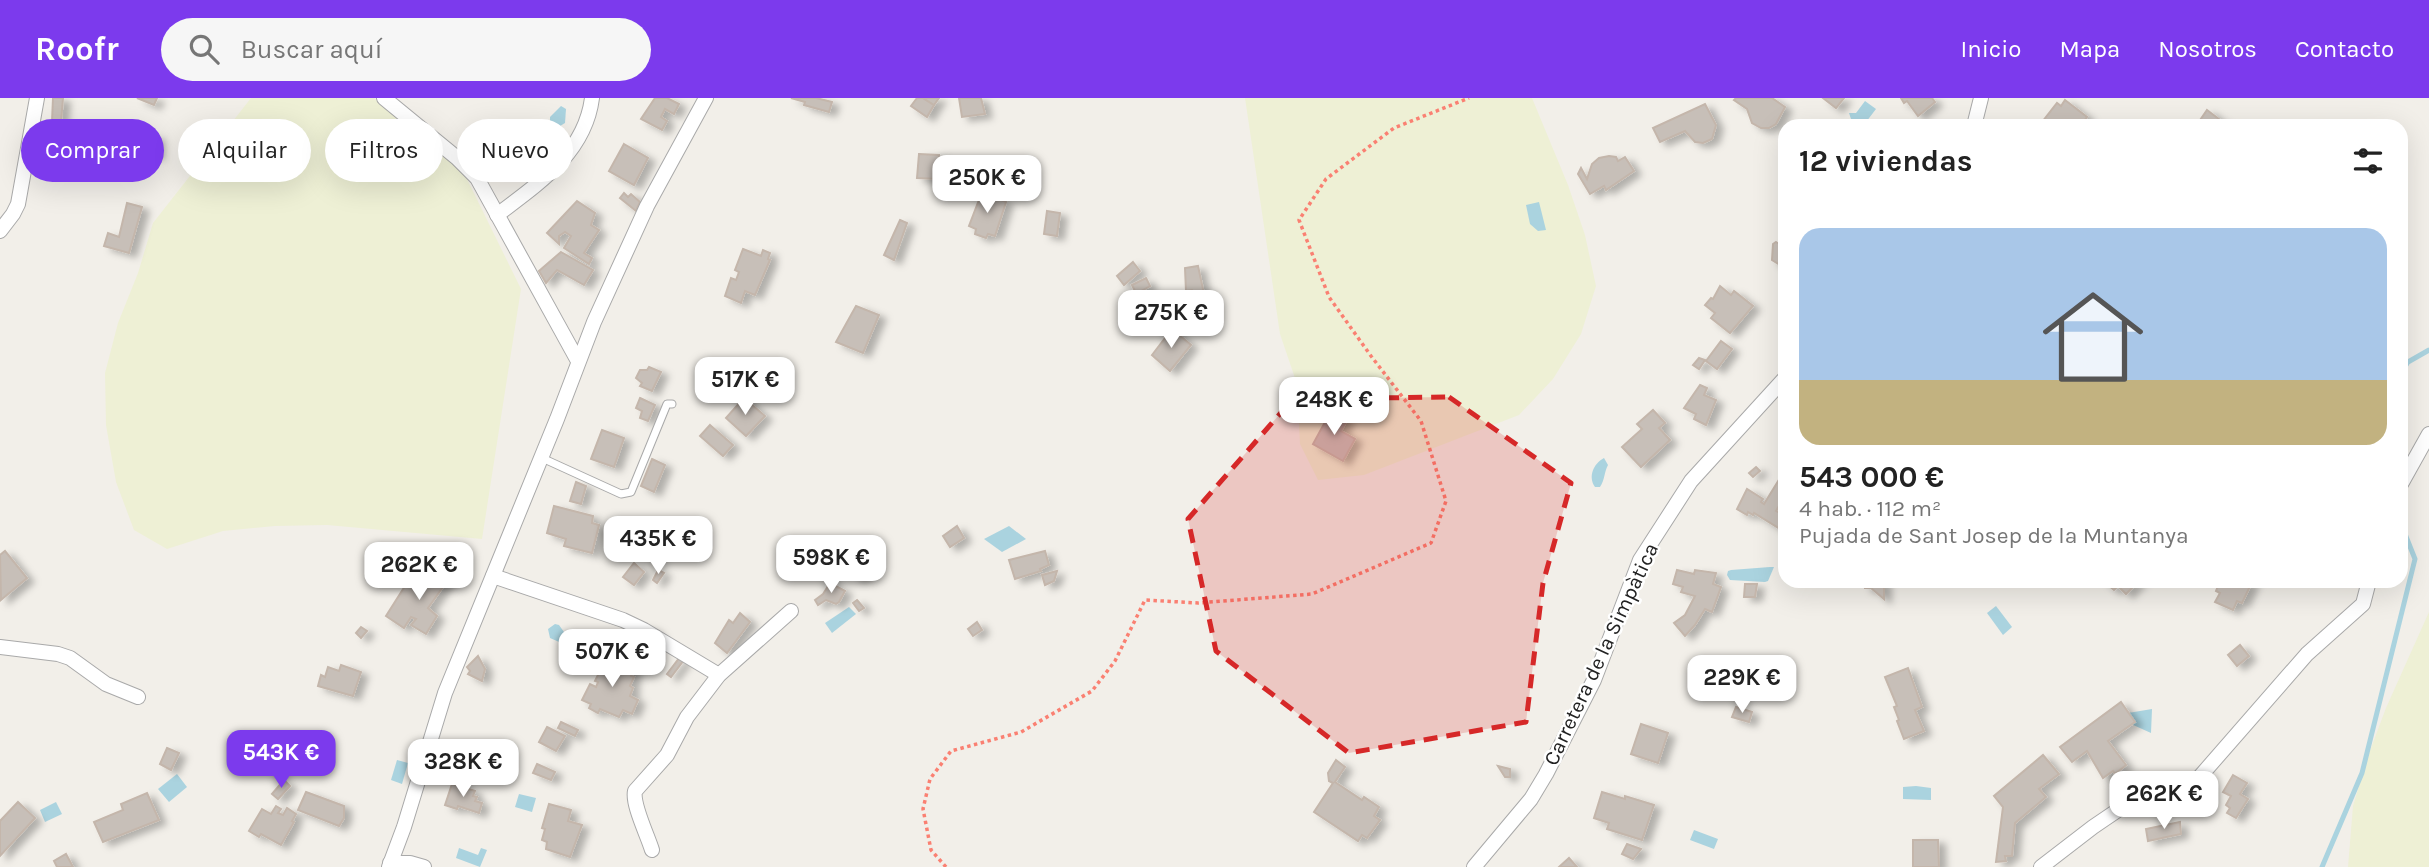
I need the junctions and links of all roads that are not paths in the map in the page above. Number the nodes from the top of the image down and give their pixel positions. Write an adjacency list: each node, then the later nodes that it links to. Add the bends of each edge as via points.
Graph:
1 (37, 98): 8 (street, via 18,204)
2 (384, 98): 7 (street, via 467,166)
3 (592, 98): 7 (street, via 585,124 566,157)
4 (706, 98): 9 (street, via 637,225)
5 (1982, 98): 6 (street)
6 (1976, 119)
7 (497, 215): 9 (street)
8 (0, 231)
9 (578, 361): 13 (street)
10 (1778, 386): 24 (street, Carretera de la Simpàtica, via 1691,481 1640,560 1594,680 1546,774)
11 (672, 404): 13 (lane, via 667,404 658,423 631,492 621,494)
12 (2429, 434): 14 (street)
13 (541, 458): 15 (street)
14 (2408, 472)
15 (493, 576): 19 (street, via 623,620); 22 (street, via 445,693)
16 (2367, 588): 25 (street, via 2363,604 2307,654 2197,780 2143,793)
17 (791, 611): 19 (street)
18 (0, 647): 20 (street, via 70,658 106,684)
19 (719, 675): 21 (street, via 687,717 667,755 635,791 634,805)
20 (138, 697)
21 (652, 850)
22 (389, 865): 23 (street)
23 (424, 867)
24 (1474, 867)
25 (2040, 867)

